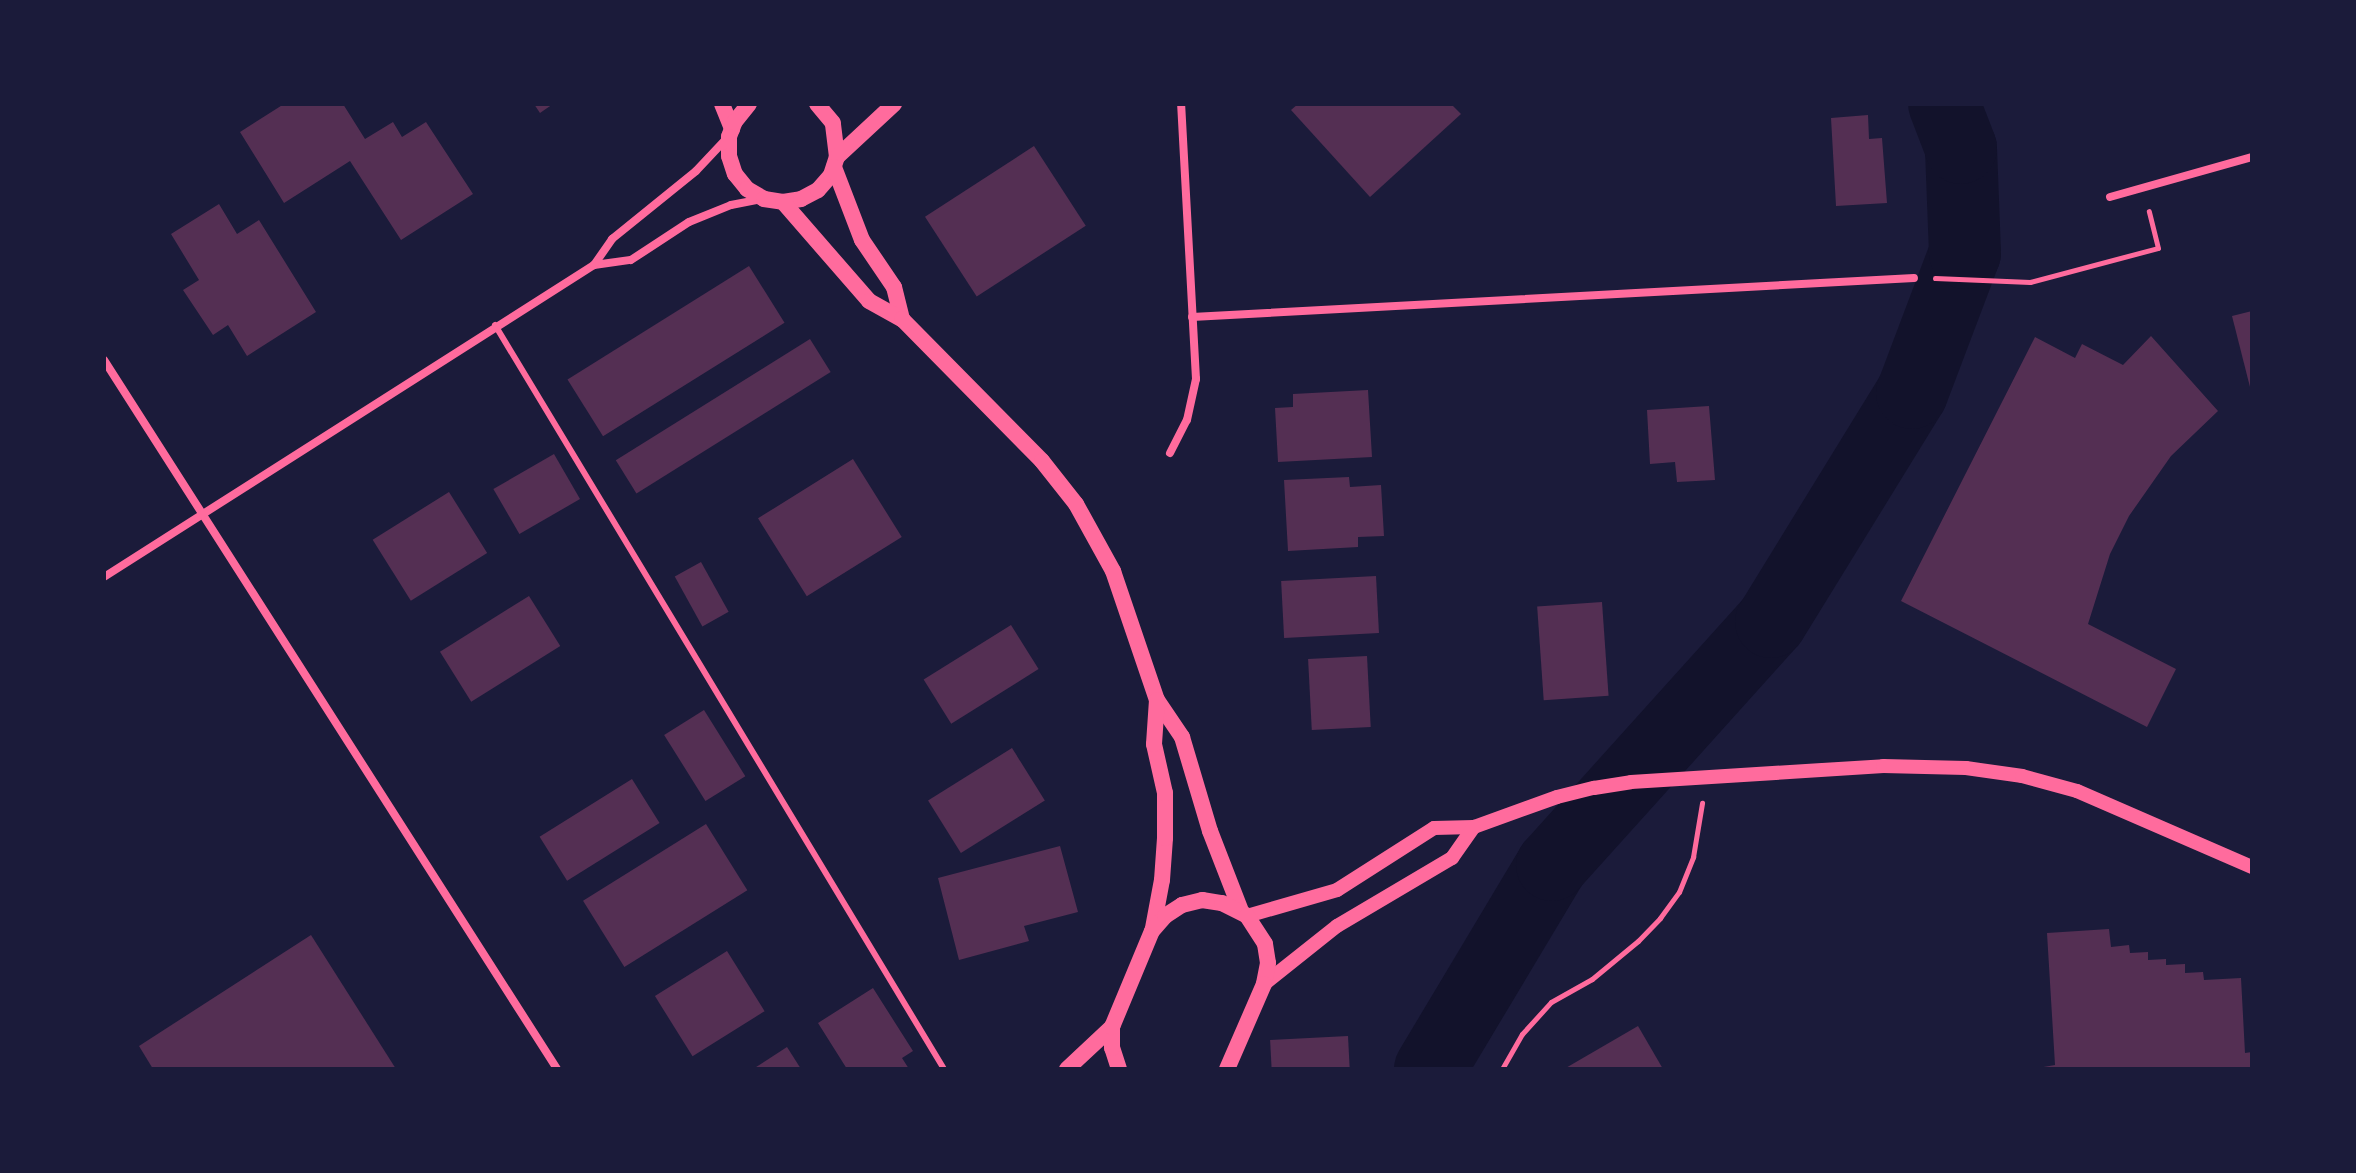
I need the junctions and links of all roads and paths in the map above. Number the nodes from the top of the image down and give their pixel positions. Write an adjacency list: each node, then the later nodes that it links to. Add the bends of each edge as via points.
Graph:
1 (722, 104): 6 (main road)
2 (749, 104): 6 (main road)
3 (817, 104): 8 (main road, via 833,123)
4 (894, 104): 8 (main road)
5 (1181, 104): 15 (street)
6 (730, 133): 11 (main road, via 735,174); 13 (street, via 696,171 612,239)
7 (2252, 157): 9 (street)
8 (835, 162): 12 (main road, via 818,190); 16 (main road, via 862,240 894,287)
9 (2142, 186): 10 (street); 14 (path, via 2158,248 2030,282)
10 (2110, 197)
11 (764, 199): 12 (main road); 13 (street, via 689,222 631,260)
12 (783, 202): 16 (main road, via 869,301)
13 (594, 265): 17 (street)
14 (1914, 278): 15 (street)
15 (1192, 317): 19 (street, via 1196,379 1187,420)
16 (902, 319): 22 (main road, via 1042,461 1076,504 1113,571)
17 (495, 325): 20 (street); 31 (lane)
18 (104, 360): 20 (street)
19 (1170, 453)
20 (202, 513): 21 (street); 30 (street)
21 (104, 577)
22 (1157, 700): 26 (main road, via 1182,737 1210,831); 27 (main road, via 1154,744 1165,793 1165,838)
23 (1705, 776): 24 (street, via 1631,782 1557,797); 25 (street, via 1922,766 2022,776 2091,796); 35 (path, via 1700,832 1679,892 1638,941 1592,979 1551,1002 1522,1034)
24 (1474, 827): 26 (street, via 1434,828 1337,890); 28 (street, via 1452,858 1337,926)
25 (2252, 867)
26 (1244, 914): 27 (main road, via 1212,901 1182,905); 28 (main road, via 1265,944)
27 (1152, 931): 29 (main road)
28 (1264, 984): 34 (main road)
29 (1112, 1027): 32 (main road); 33 (main road)
30 (557, 1069)
31 (944, 1069)
32 (1067, 1069)
33 (1119, 1069)
34 (1227, 1069)
35 (1502, 1069)

